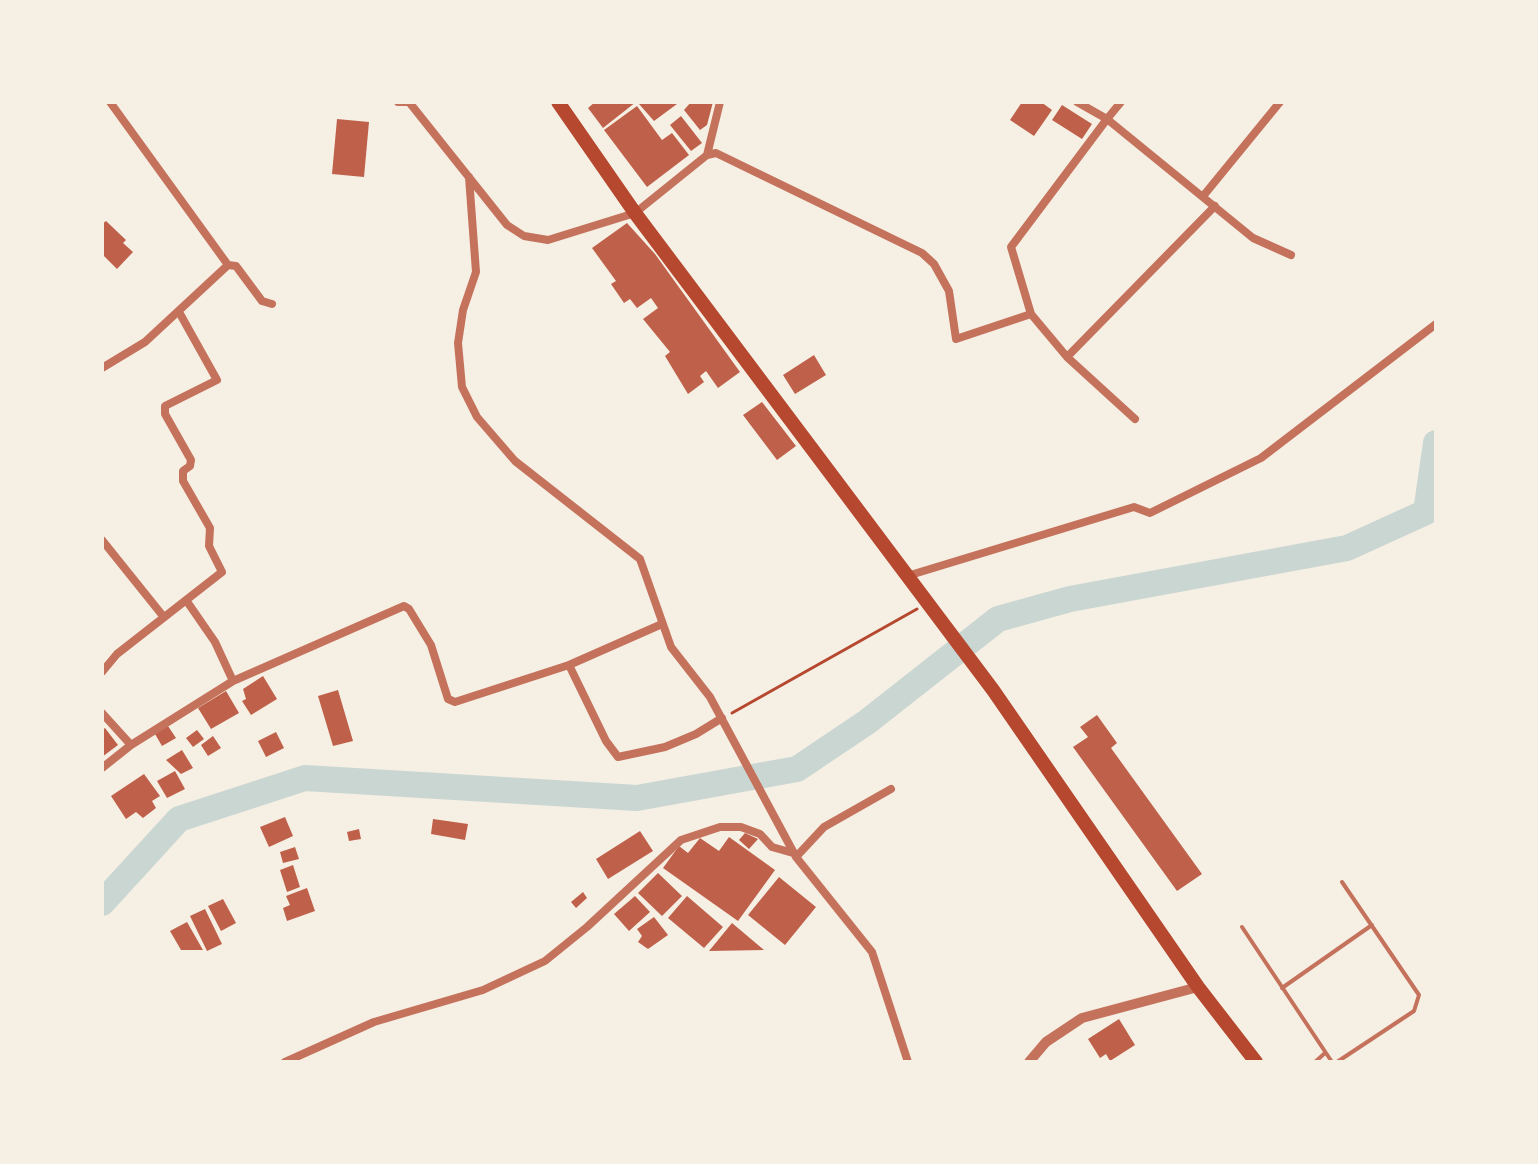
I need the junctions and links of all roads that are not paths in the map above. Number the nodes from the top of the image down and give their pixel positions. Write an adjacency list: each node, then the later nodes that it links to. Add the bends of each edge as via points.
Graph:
1 (110, 102): 16 (street)
2 (398, 102): 3 (street)
3 (409, 102): 11 (street)
4 (558, 102): 14 (main road)
5 (720, 102): 10 (street)
6 (1077, 102): 9 (street)
7 (1121, 102): 9 (street)
8 (1280, 102): 12 (street)
9 (1107, 119): 12 (street); 19 (street, via 1011,247)
10 (707, 155): 14 (street); 19 (street, via 716,153 922,253 949,291 956,339)
11 (469, 177): 14 (street, via 507,225 524,236 564,237); 28 (street, via 477,260 458,343 462,387 477,417 515,461 640,559)
12 (1204, 195): 13 (street)
13 (1215, 206): 15 (street, via 1253,238); 21 (street)
14 (635, 213): 25 (main road)
15 (1291, 255)
16 (228, 265): 17 (street, via 236,266 262,301); 18 (street)
17 (272, 304)
18 (179, 312): 22 (street, via 145,342); 26 (street, via 217,380 165,406 165,414 191,460 183,481 210,528 209,546 222,572)
19 (1031, 314): 21 (street)
20 (1436, 324): 25 (street, via 1261,458 1150,513 1134,507)
21 (1067, 357): 23 (street)
22 (102, 368)
23 (1135, 419)
24 (104, 546): 27 (street)
25 (907, 576): 41 (main road, via 993,690)
26 (186, 600): 27 (street); 31 (street, via 215,642)
27 (163, 616): 30 (street)
28 (662, 624): 29 (street); 33 (street, via 671,647)
29 (569, 665): 31 (street, via 455,702 448,699 431,645 404,606); 33 (street, via 618,757 665,747)
30 (102, 672)
31 (233, 681): 34 (street)
32 (102, 713): 34 (street)
33 (722, 718): 37 (street)
34 (131, 745): 35 (street)
35 (102, 768)
36 (891, 789): 37 (street, via 824,827)
37 (795, 855): 45 (street, via 741,827 720,827 681,840 545,961 483,990 374,1022); 46 (street, via 872,952)
38 (1342, 882): 39 (lane)
39 (1372, 925): 42 (lane); 49 (lane, via 1419,1001 1414,1011)
40 (1242, 927): 42 (lane)
41 (1198, 987): 44 (street, via 1082,1018 1046,1042); 47 (main road)
42 (1282, 988): 43 (lane)
43 (1325, 1053): 48 (lane); 49 (lane)
44 (1033, 1061)
45 (285, 1062)
46 (908, 1062)
47 (1256, 1062)
48 (1315, 1062)
49 (1335, 1062)

